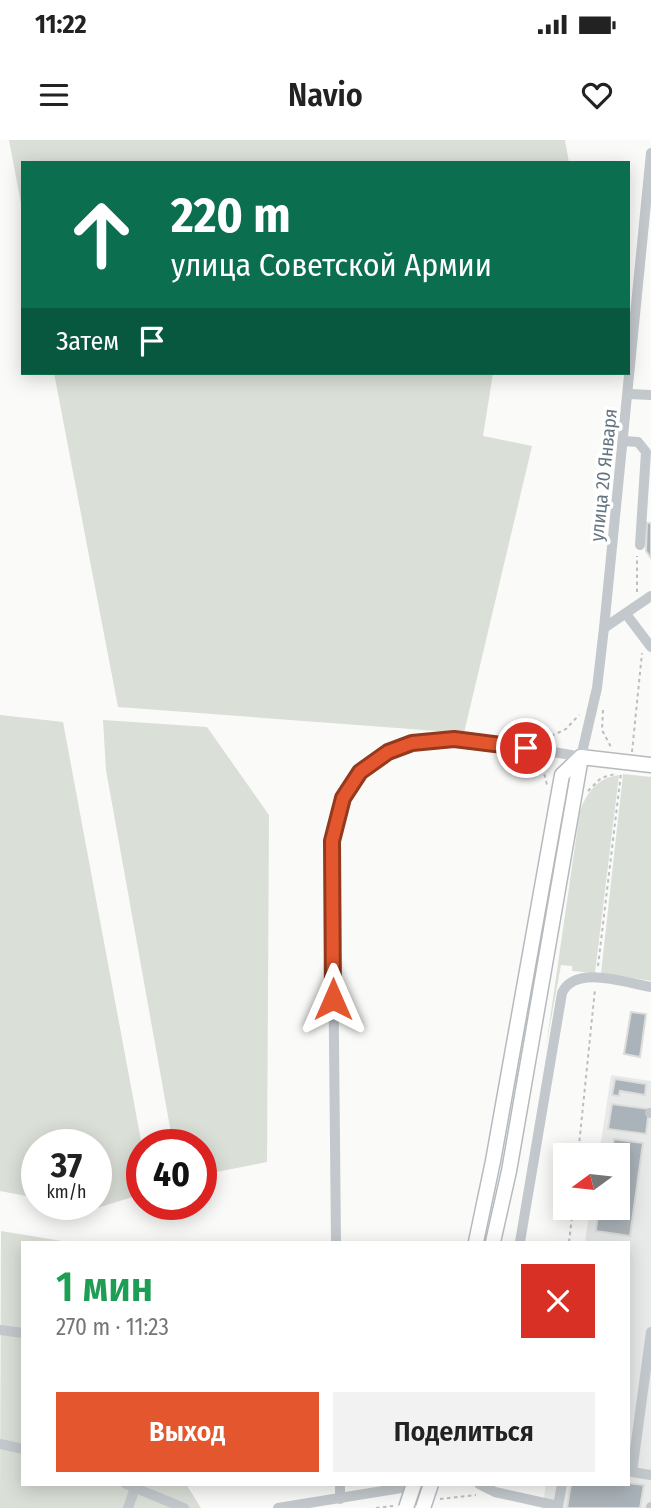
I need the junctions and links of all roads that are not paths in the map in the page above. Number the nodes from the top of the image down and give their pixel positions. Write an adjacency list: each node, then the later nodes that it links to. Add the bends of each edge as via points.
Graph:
1 (651, 153): 2 (street, улица 20 Января)
2 (645, 273): 3 (street, улица 20 Января)
3 (629, 394): 4 (street); 5 (street, улица 20 Января)
4 (651, 395)
5 (624, 441): 6 (street, via 638,442 646,452); 9 (street, улица 20 Января)
6 (640, 545)
7 (651, 596): 8 (street)
8 (626, 614): 9 (street); 10 (street)
9 (604, 628): 11 (street, улица 20 Января, via 597,688)
10 (647, 643)
11 (581, 757): 12 (main road); 14 (street, via 454,739 412,743 388,752 360,772 343,798 332,841); 15 (main road, via 562,775); 16 (main road)
12 (651, 765)
13 (651, 987): 17 (street, via 596,978 571,980 562,992)
14 (336, 1241)
15 (476, 1241)
16 (493, 1241)
17 (520, 1241)
18 (0, 1330): 20 (street)
19 (651, 1332): 23 (street)
20 (21, 1334)
21 (0, 1444): 22 (street)
22 (21, 1449)
23 (630, 1472): 24 (street)
24 (651, 1475)
25 (130, 1486): 35 (street); 36 (street)
26 (340, 1486): 32 (street)
27 (413, 1486): 33 (main road, bridge)
28 (416, 1486): 32 (street)
29 (428, 1486): 38 (main road, bridge)
30 (483, 1486): 34 (street)
31 (562, 1486): 34 (street)
32 (340, 1499): 37 (street)
33 (402, 1506)
34 (558, 1507)
35 (128, 1508)
36 (184, 1508)
37 (278, 1508)
38 (423, 1508)

